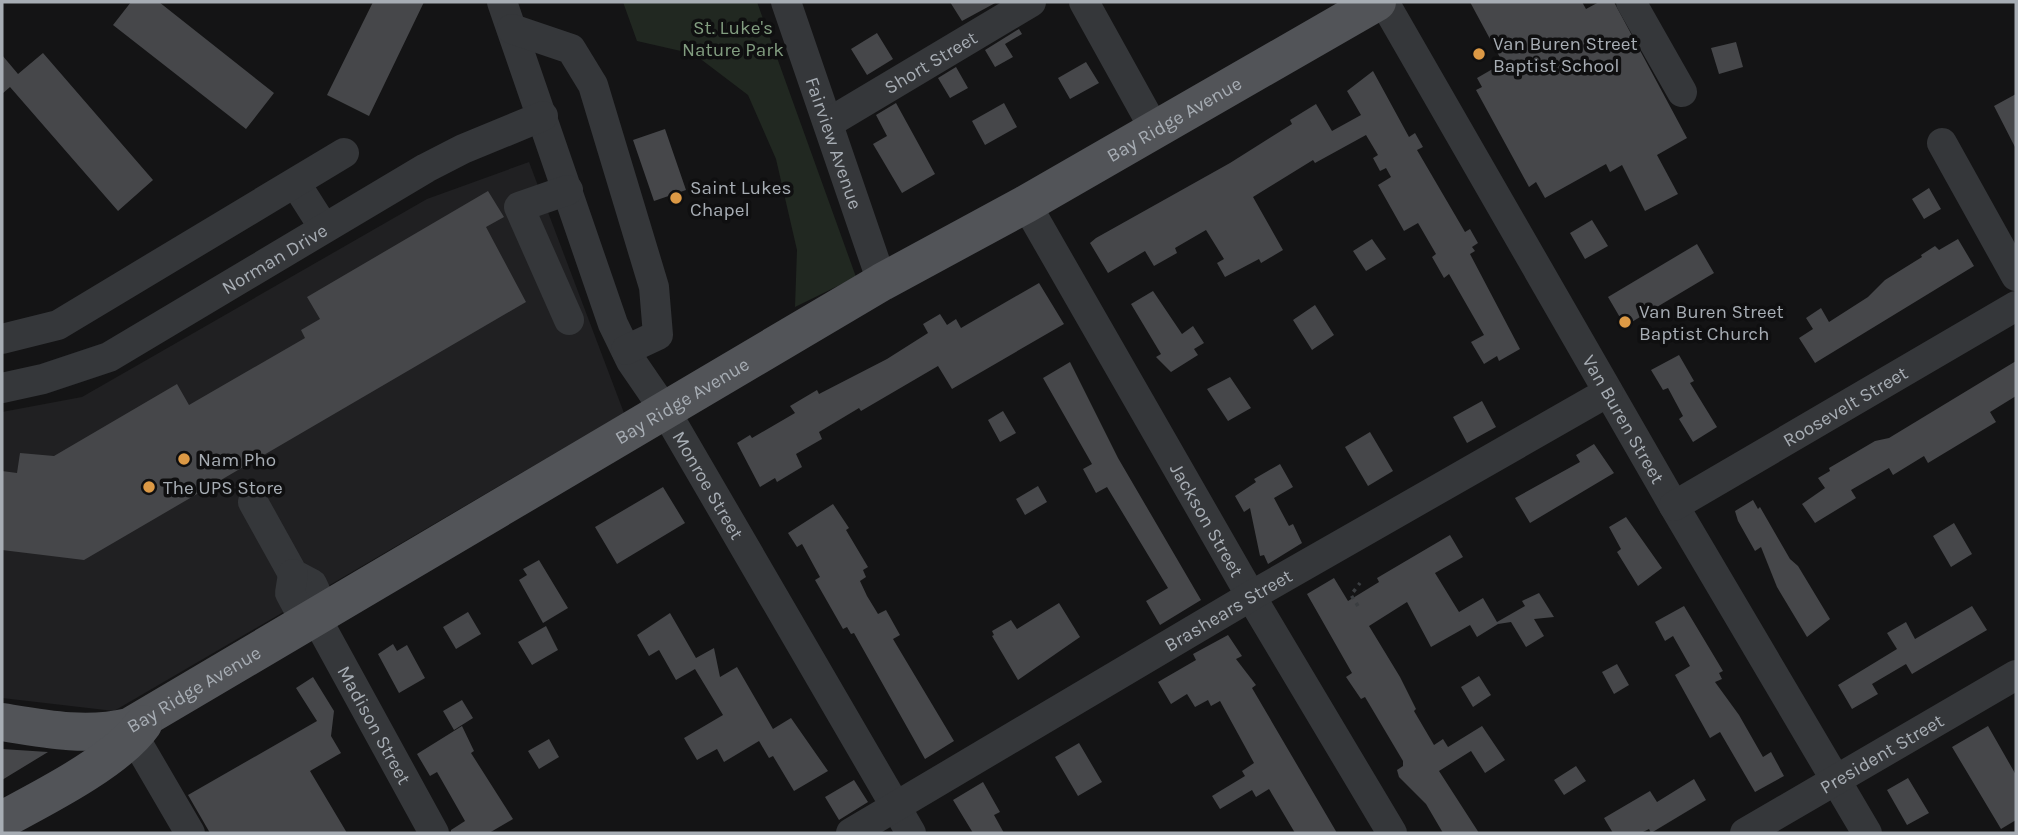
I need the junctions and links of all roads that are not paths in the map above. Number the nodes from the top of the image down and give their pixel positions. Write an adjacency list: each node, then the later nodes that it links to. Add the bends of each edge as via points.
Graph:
1 (786, 2): 10 (street, Fairview Avenue)
2 (1031, 2): 10 (street, Short Street)
3 (1084, 2): 11 (street)
4 (1377, 2): 11 (main road, Bay Ridge Avenue)
5 (1384, 2): 25 (street, Van Buren Street)
6 (1631, 2): 8 (street)
7 (507, 15): 9 (street, Monroe Street); 23 (street, via 571,48 593,85 654,287 658,335)
8 (1682, 92)
9 (543, 116): 15 (street, Monroe Street); 17 (street, Norman Drive, via 463,149)
10 (830, 122): 19 (street, Fairview Avenue)
11 (1155, 130): 16 (main road, Bay Ridge Avenue)
12 (1942, 143): 18 (street)
13 (344, 152): 14 (street)
14 (296, 184): 17 (street); 22 (street, via 58,325)
15 (568, 190): 21 (street, via 519,207); 23 (street, Monroe Street)
16 (1026, 204): 19 (main road, Bay Ridge Avenue); 29 (street, Jackson Street)
17 (324, 228): 24 (street, Norman Drive, via 109,357)
18 (2016, 276)
19 (882, 282): 26 (main road, Bay Ridge Avenue)
20 (2016, 306): 28 (street, Roosevelt Street)
21 (569, 320)
22 (2, 339)
23 (626, 350): 26 (street, Monroe Street)
24 (2, 388)
25 (1608, 392): 28 (street, Van Buren Street); 29 (street, Brashears Street)
26 (666, 412): 30 (main road, Bay Ridge Avenue); 36 (street, Monroe Street)
27 (253, 502): 30 (street, Madison Street, via 293,574 290,593)
28 (1674, 506): 35 (street, Van Buren Street)
29 (1251, 596): 36 (street, Brashears Street); 42 (street, Jackson Street)
30 (315, 616): 33 (main road, Bay Ridge Avenue); 39 (street, Madison Street)
31 (2015, 679): 35 (street, President Street)
32 (2, 722): 34 (main road)
33 (142, 725): 34 (main road, via 103,733); 37 (main road, Bay Ridge Avenue, via 110,757); 38 (street)
34 (68, 732): 37 (main road, via 58,768 22,794)
35 (1837, 780): 43 (street, President Street); 44 (street, Van Buren Street)
36 (896, 807): 40 (street, Brashears Street); 41 (street, Monroe Street)
37 (6, 818)
38 (190, 833)
39 (434, 833)
40 (851, 833)
41 (911, 833)
42 (1392, 833)
43 (1745, 833)
44 (1867, 833)

